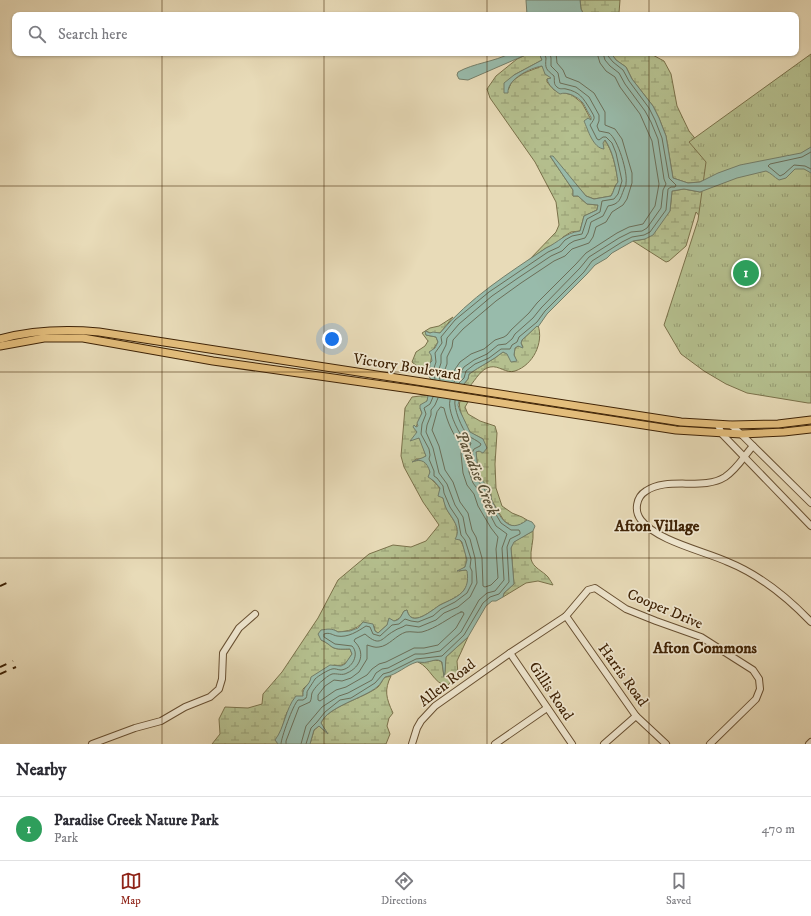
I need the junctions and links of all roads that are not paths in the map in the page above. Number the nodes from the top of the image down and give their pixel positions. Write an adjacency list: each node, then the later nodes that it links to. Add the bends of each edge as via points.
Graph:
1 (49, 330): 2 (main road); 3 (main road, Victory Boulevard); 6 (main road, Victory Boulevard, via 99,332 681,422)
2 (50, 338): 4 (main road, Victory Boulevard); 9 (main road, Victory Boulevard, via 82,338 213,361 676,430)
3 (0, 339)
4 (0, 346)
5 (811, 420): 7 (main road, Victory Boulevard)
6 (718, 425): 7 (main road, Victory Boulevard); 9 (street)
7 (730, 426): 10 (street)
8 (811, 429): 10 (main road, Victory Boulevard)
9 (722, 434): 10 (main road, Victory Boulevard); 12 (street)
10 (742, 434): 11 (street)
11 (754, 446): 12 (street, via 746,453); 13 (street)
12 (745, 458): 14 (street); 17 (street, via 725,477 712,482 661,485 647,490 637,502 641,520 670,541 729,562 774,587)
13 (811, 503)
14 (811, 526)
15 (255, 614): 22 (street, via 239,628 223,653 222,679 218,689 210,697 161,721)
16 (566, 616): 18 (street, Allen Road); 20 (street, Harris Road); 28 (street, Cooper Drive, via 588,590 595,588 626,609 701,637 753,670 759,679 760,689 756,699)
17 (811, 622)
18 (510, 653): 19 (street, Gillis Road); 23 (street, Allen Road, via 427,713 417,728)
19 (547, 708): 24 (street); 25 (street, Gillis Road)
20 (636, 716): 26 (street); 27 (street, Harris Road)
21 (811, 742): 29 (street)
22 (92, 744)
23 (412, 744)
24 (494, 744)
25 (572, 744)
26 (604, 744)
27 (666, 744)
28 (710, 744)
29 (808, 744)

